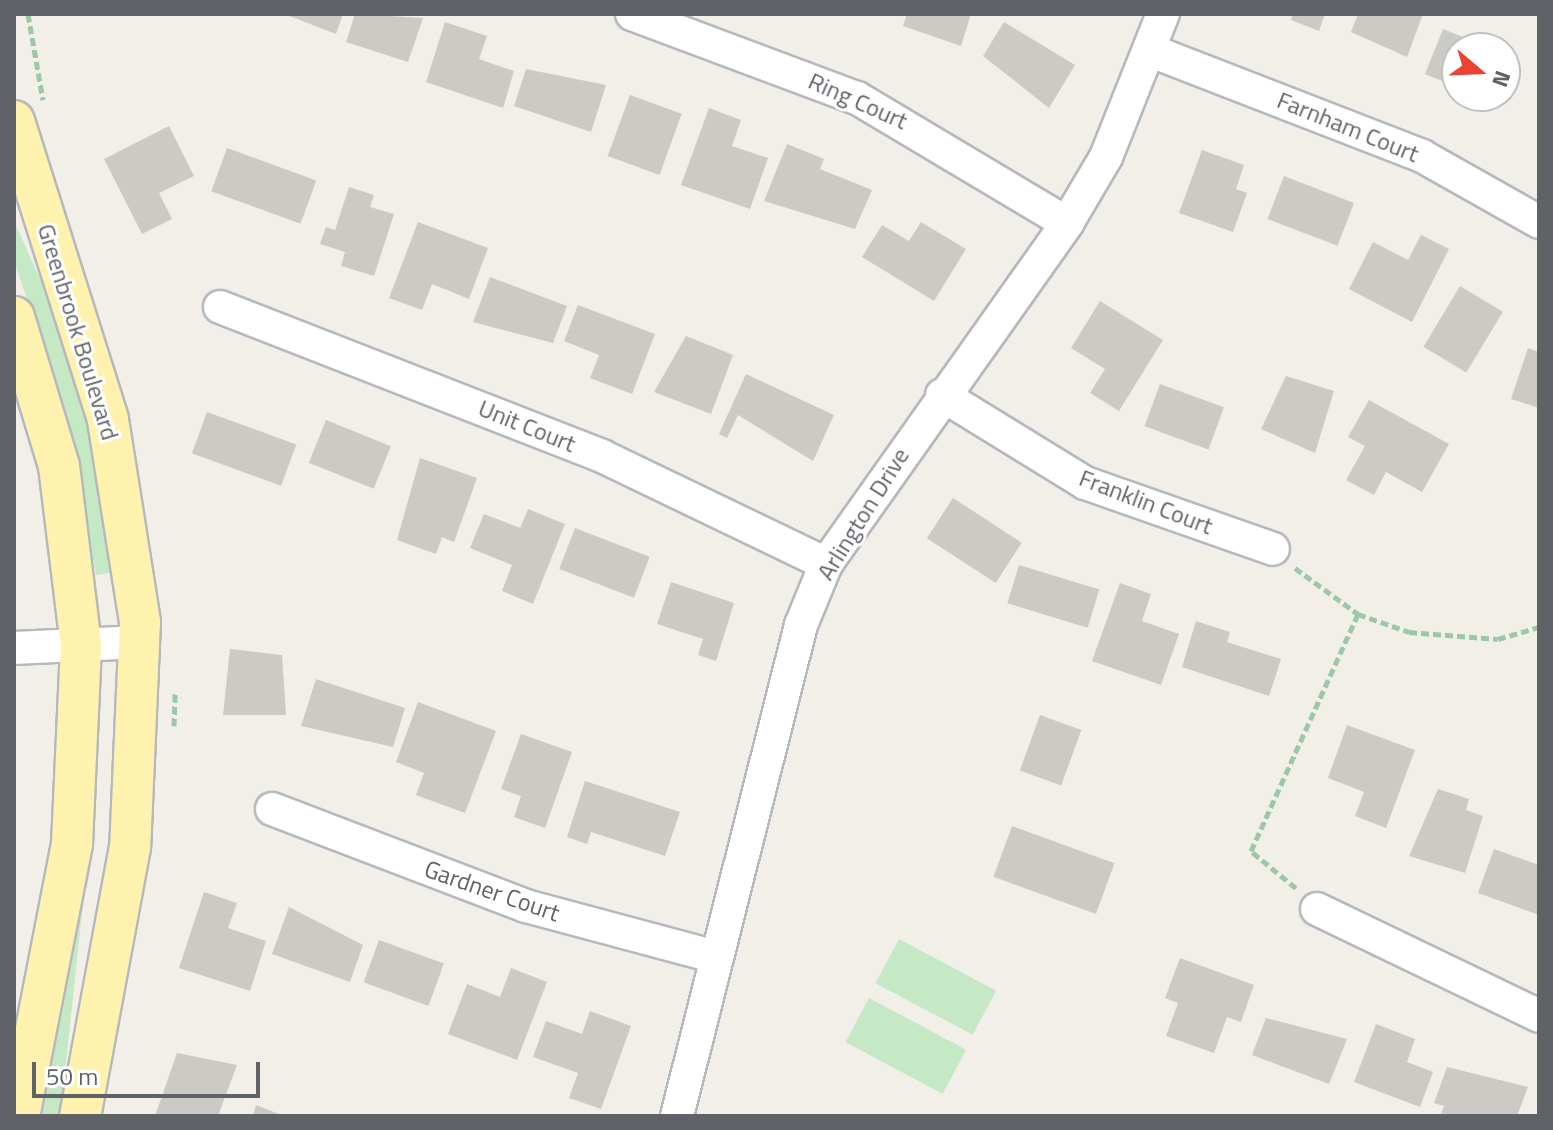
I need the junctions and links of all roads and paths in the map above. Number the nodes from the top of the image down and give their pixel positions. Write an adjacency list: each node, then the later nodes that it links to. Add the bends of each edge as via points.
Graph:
1 (632, 14): 6 (street, Ring Court, via 883,110)
2 (1163, 14): 3 (street, Arlington Drive)
3 (1149, 50): 5 (street, Farnham Court, via 1422,156); 6 (street, Arlington Drive, via 1106,157)
4 (14, 121): 14 (main road, Greenbrook Boulevard, via 108,420)
5 (1539, 222)
6 (1067, 223): 9 (street, Arlington Drive)
7 (220, 307): 11 (street, Unit Court, via 602,456)
8 (14, 317): 15 (main road, via 59,466)
9 (942, 395): 10 (street, Franklin Court, via 1085,483); 11 (street, Arlington Drive)
10 (1273, 549): 12 (path)
11 (826, 564): 19 (street, Arlington Drive, via 801,625)
12 (1358, 614): 13 (path, via 1454,640); 18 (path, via 1251,851)
13 (1539, 627)
14 (140, 642): 15 (street); 23 (main road, Greenbrook Boulevard, via 130,847)
15 (81, 646): 16 (street); 21 (main road, via 72,844)
16 (14, 648)
17 (272, 809): 19 (street, Gardner Court, via 526,906)
18 (1317, 909): 20 (street)
19 (716, 957): 24 (street, Arlington Drive)
20 (1539, 1016)
21 (24, 1034): 22 (main road)
22 (19, 1116)
23 (80, 1116)
24 (677, 1116)

